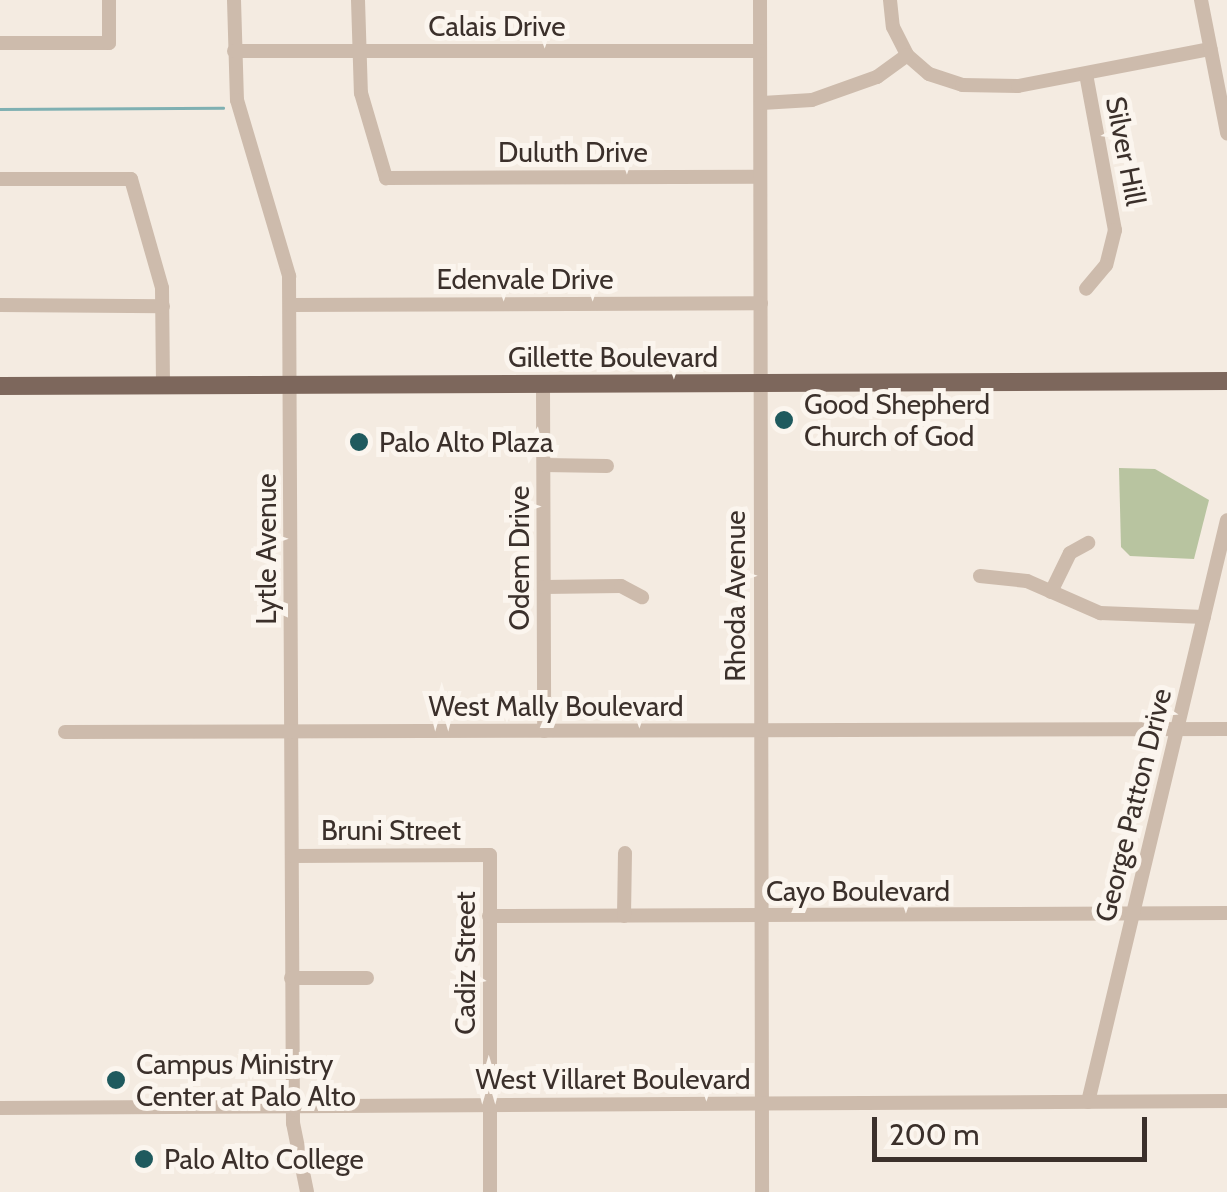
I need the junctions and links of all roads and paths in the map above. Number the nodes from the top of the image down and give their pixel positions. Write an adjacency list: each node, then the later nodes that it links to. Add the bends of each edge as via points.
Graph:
1 (108, 0): 7 (street, via 109,43)
2 (234, 0): 11 (street, Lytle Avenue)
3 (358, 0): 9 (street)
4 (760, 0): 10 (street, Rhoda Avenue)
5 (890, 0): 12 (street, via 893,27)
6 (1200, 0): 8 (street)
7 (0, 43)
8 (1210, 49): 13 (street); 15 (street)
9 (358, 51): 10 (street, Calais Drive); 11 (street, Calais Drive); 16 (street, Duluth Drive, via 361,93 386,178)
10 (760, 51): 14 (street, Rhoda Avenue)
11 (234, 52): 21 (street, Lytle Avenue, via 237,100 285,258)
12 (908, 55): 13 (street, via 930,74 962,85 1018,86); 14 (street, via 877,77 812,100)
13 (1086, 74): 18 (street, Silver Hill, via 1115,230 1106,265)
14 (760, 103): 16 (street, Rhoda Avenue)
15 (1227, 133)
16 (760, 177): 19 (street, Rhoda Avenue)
17 (0, 179): 22 (street, via 131,179)
18 (1086, 289)
19 (761, 302): 21 (street, Edenvale Drive); 24 (street, Rhoda Avenue)
20 (0, 305): 22 (street)
21 (290, 305): 25 (street, Lytle Avenue)
22 (163, 306): 27 (street)
23 (1227, 382): 24 (main road, Gillette Boulevard)
24 (760, 384): 28 (main road, Gillette Boulevard); 41 (street, Rhoda Avenue)
25 (291, 385): 27 (main road, Gillette Boulevard); 28 (main road, Gillette Boulevard); 42 (street, Lytle Avenue)
26 (0, 386): 27 (main road, Gillette Boulevard)
27 (163, 386)
28 (543, 386): 29 (street, Odem Drive)
29 (544, 465): 30 (street); 34 (street, Odem Drive)
30 (607, 466)
31 (1227, 520): 37 (street, George Patton Drive)
32 (1088, 543): 35 (street, via 1070,553)
33 (980, 576): 35 (street, via 1016,578)
34 (544, 586): 36 (street, via 621,586); 40 (street, Odem Drive)
35 (1051, 592): 37 (street, via 1120,616)
36 (642, 597)
37 (1204, 617): 38 (street, George Patton Drive)
38 (1178, 729): 39 (street, West Mally Boulevard); 41 (street, West Mally Boulevard); 47 (street, George Patton Drive)
39 (1227, 729)
40 (544, 730): 41 (street, West Mally Boulevard); 42 (street, West Mally Boulevard)
41 (760, 730): 51 (street, Rhoda Avenue)
42 (292, 731): 43 (street, West Mally Boulevard); 46 (street, Lytle Avenue)
43 (65, 732)
44 (625, 853): 50 (street)
45 (490, 854): 46 (street, Bruni Street); 49 (street, Cadiz Street)
46 (292, 856): 52 (street, Lytle Avenue)
47 (1132, 914): 48 (street, Cayo Boulevard); 51 (street, Cayo Boulevard); 55 (street, George Patton Drive)
48 (1227, 914)
49 (489, 916): 50 (street, Cayo Boulevard); 56 (street, Cadiz Street)
50 (624, 916): 51 (street, Cayo Boulevard)
51 (761, 916): 57 (street, Rhoda Avenue)
52 (291, 978): 53 (street); 58 (street, Lytle Avenue)
53 (367, 978)
54 (1227, 1101): 55 (street, West Villaret Boulevard)
55 (1088, 1102): 57 (street, West Villaret Boulevard)
56 (490, 1104): 57 (street, West Villaret Boulevard); 58 (street, West Villaret Boulevard); 61 (street, Cadiz Street)
57 (761, 1104): 62 (street, Rhoda Avenue)
58 (293, 1105): 59 (street, West Villaret Boulevard); 60 (street, Lytle Avenue, via 297,1162)
59 (0, 1108)
60 (307, 1192)
61 (490, 1192)
62 (762, 1192)

